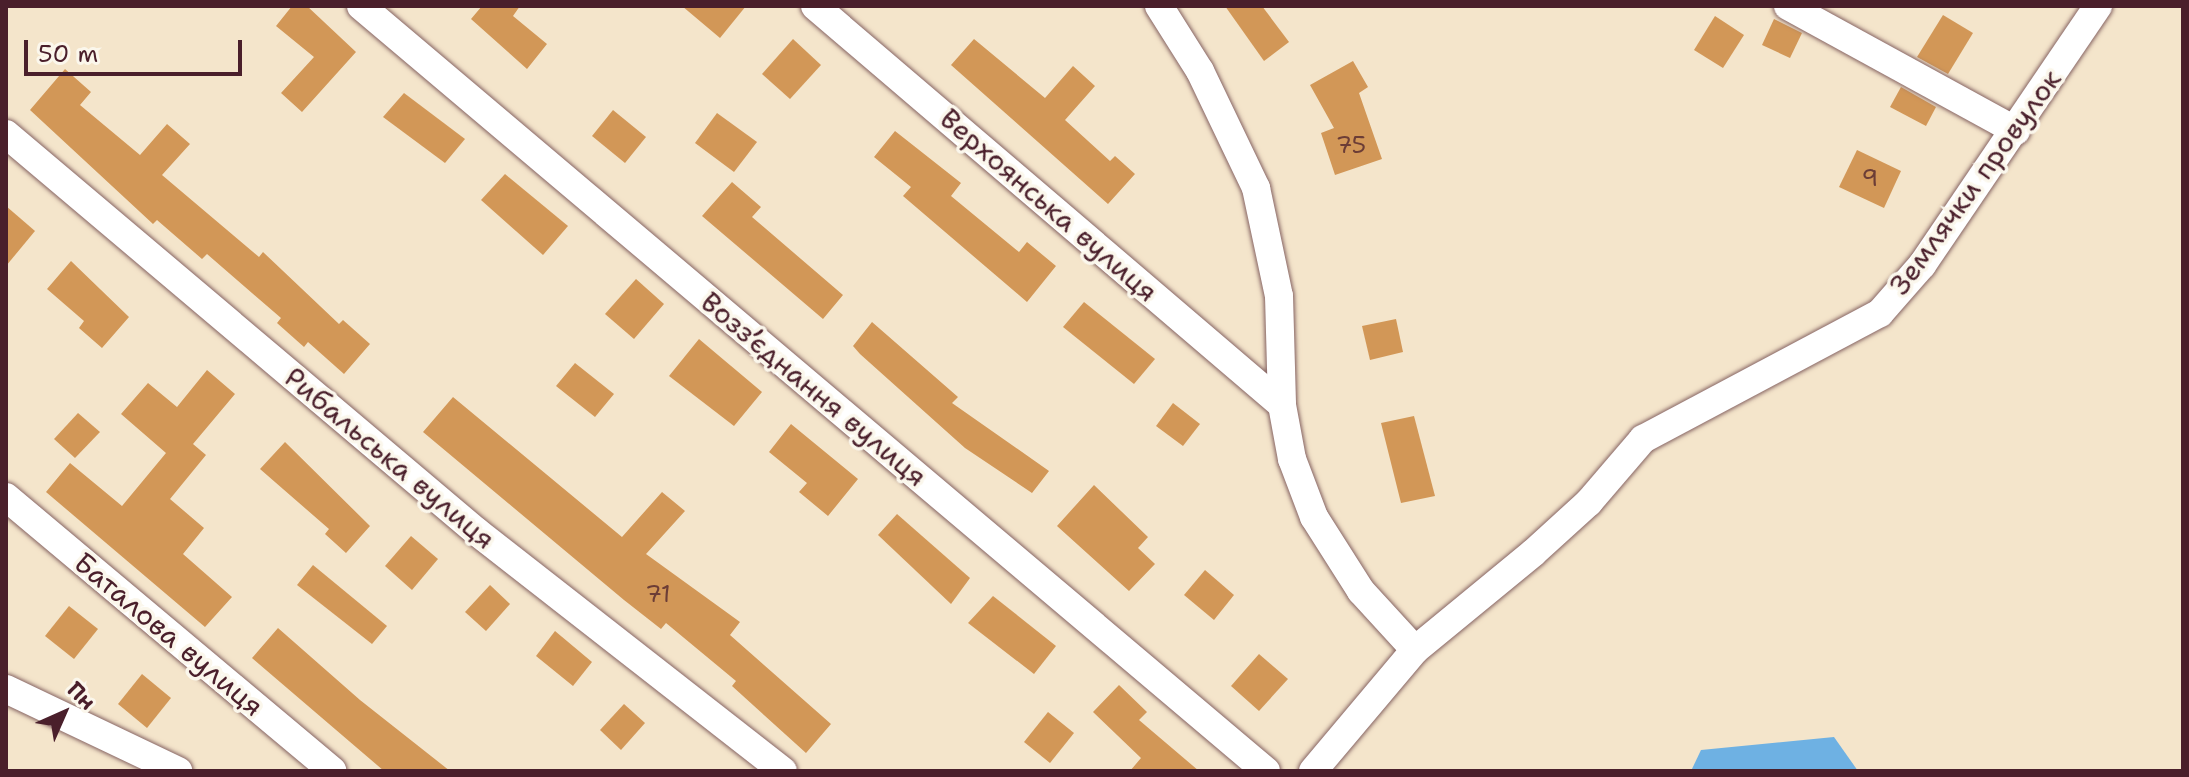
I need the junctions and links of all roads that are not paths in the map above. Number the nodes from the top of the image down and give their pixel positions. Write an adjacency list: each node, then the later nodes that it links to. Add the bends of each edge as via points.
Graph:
1 (361, 6): 15 (street, Возз’єднання вулиця)
2 (815, 6): 8 (street, Верхоянська вулиця)
3 (1159, 6): 8 (street, via 1200,71 1256,188 1279,296)
4 (1788, 6): 6 (street)
5 (2098, 6): 6 (street, Землячки провулок)
6 (2016, 131): 10 (street, Землячки провулок, via 1922,265 1880,313 1643,439 1556,533)
7 (6, 134): 14 (street, Рибальська вулиця, via 477,532)
8 (1282, 405): 10 (street, via 1292,459 1314,517 1361,591)
9 (6, 497): 13 (street, Баталова вулиця)
10 (1415, 650): 16 (street, Землячки провулок)
11 (6, 689): 12 (street)
12 (178, 771)
13 (332, 771)
14 (783, 771)
15 (1266, 771)
16 (1313, 771)

